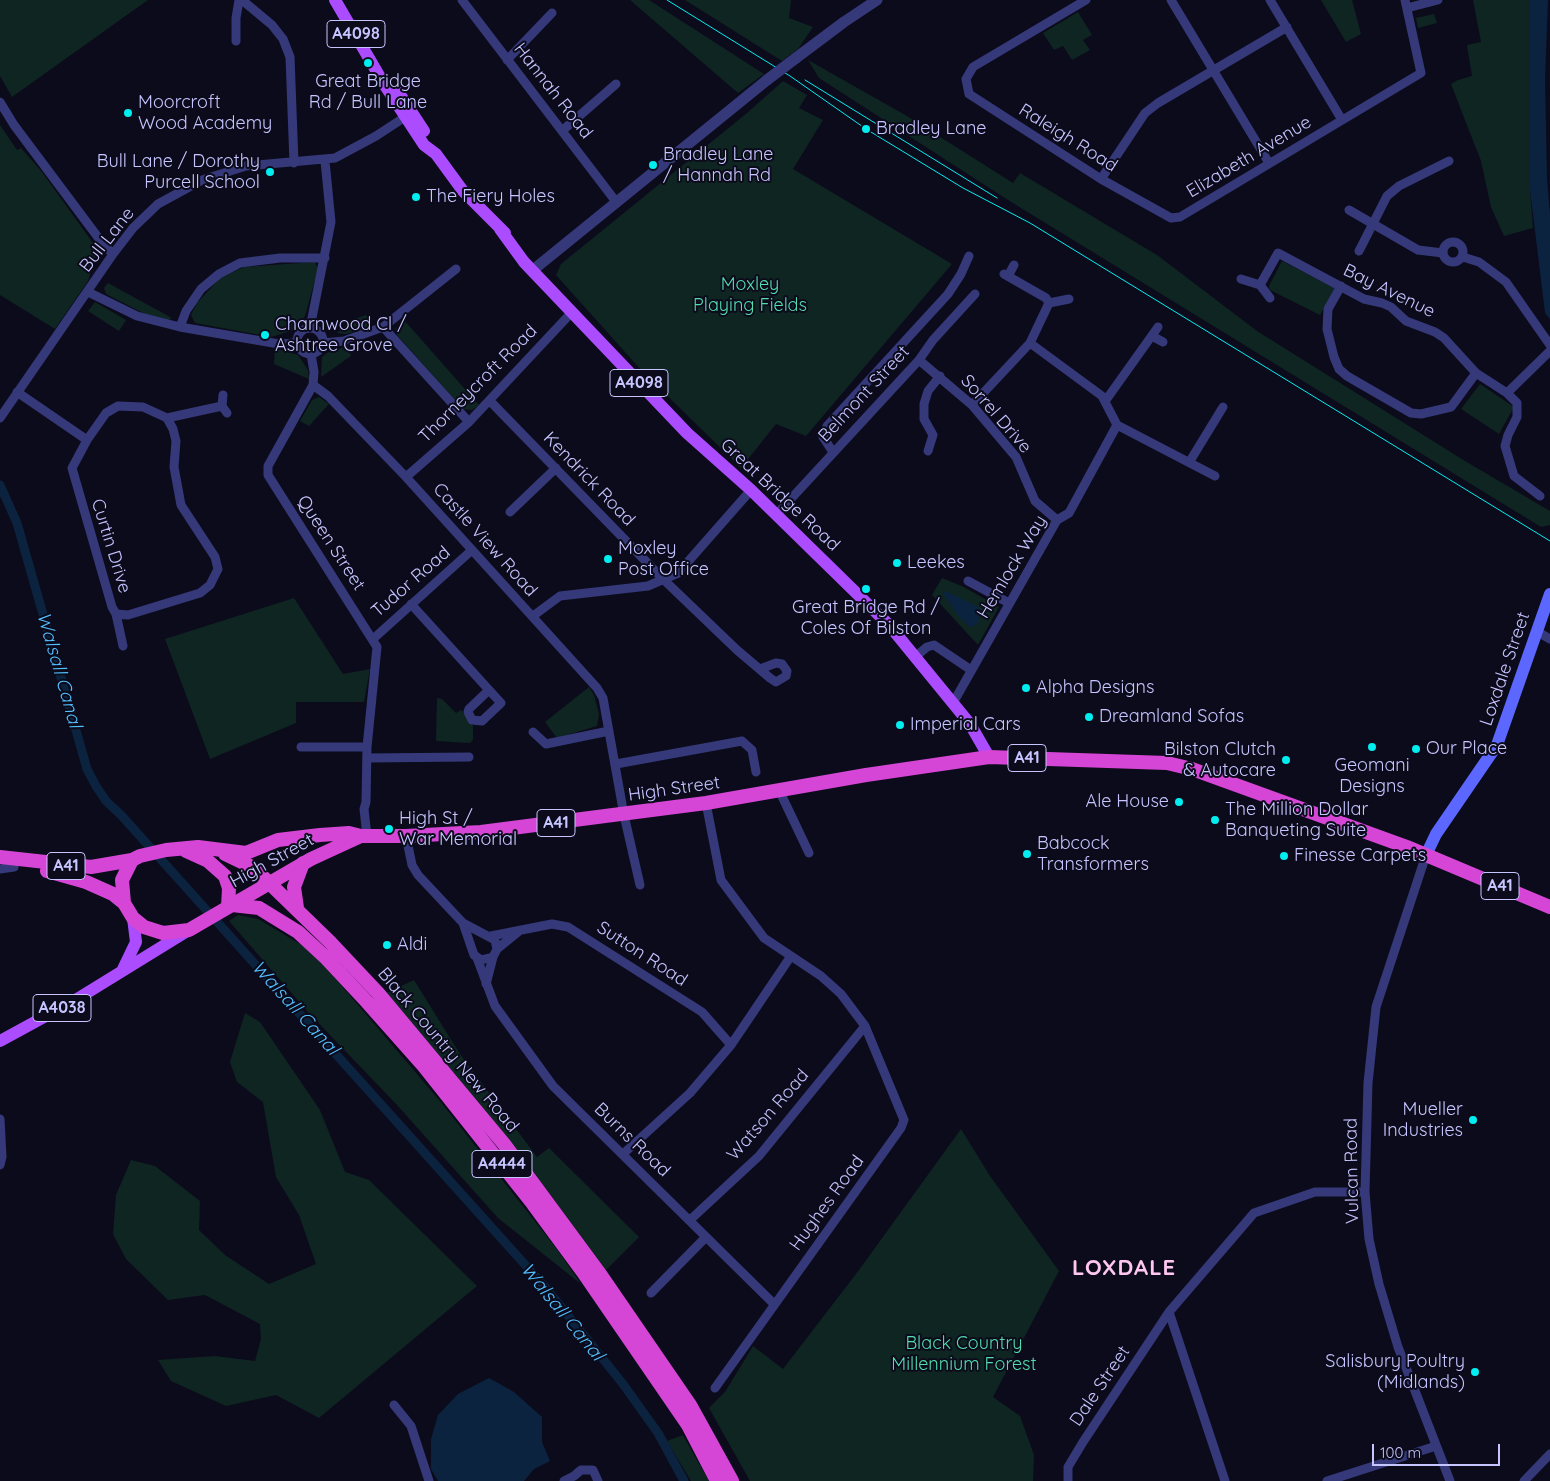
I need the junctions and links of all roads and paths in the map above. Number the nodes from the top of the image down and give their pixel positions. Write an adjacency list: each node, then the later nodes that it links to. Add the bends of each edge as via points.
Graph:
1 (240, 0): 12 (street); 26 (street, via 272,25 283,39 290,57)
2 (335, 0): 14 (main road, Great Bridge Road / A4098)
3 (462, 0): 13 (street, Hannah Road)
4 (1086, 0): 28 (street, Raleigh Road, via 969,72 966,85 974,98)
5 (1171, 0): 15 (street)
6 (1270, 0): 11 (street)
7 (1438, 0): 9 (street)
8 (874, 1): 29 (street, bridge, via 767,80)
9 (1406, 4): 20 (street, Elizabeth Avenue, via 1421,73)
10 (552, 13): 13 (street)
11 (1287, 27): 15 (street); 20 (street)
12 (236, 41)
13 (507, 60): 22 (street, Hannah Road)
14 (376, 68): 17 (main road, Great Bridge Road / A4098); 19 (main road, Great Bridge Road / A4098)
15 (1213, 72): 27 (street); 28 (street, via 1145,113)
16 (616, 84): 22 (street)
17 (401, 96): 19 (street, via 401,103 408,114); 21 (main road, Great Bridge Road / A4098)
18 (0, 102): 35 (street)
19 (405, 117): 21 (street); 23 (main road, Great Bridge Road / A4098, via 424,145); 24 (street, Bull Lane, via 350,152)
20 (1342, 120): 27 (street, Elizabeth Avenue)
21 (418, 121): 23 (main road, Great Bridge Road / A4098)
22 (563, 130): 29 (street, Hannah Road)
23 (436, 154): 41 (main road, Great Bridge Road / A4098, via 463,191)
24 (325, 161): 26 (street, Bull Lane); 38 (street, via 331,222)
25 (1449, 161): 32 (street, via 1399,186 1387,196)
26 (294, 163): 35 (street, Bull Lane, via 246,166 211,176 178,192 153,208)
27 (1269, 164): 31 (street, Elizabeth Avenue, via 1180,217)
28 (1100, 179): 31 (street, Raleigh Road)
29 (617, 203): 41 (street)
30 (1349, 210): 32 (street)
31 (1171, 218)
32 (1375, 223): 33 (street); 34 (street, via 1418,250)
33 (1359, 251)
34 (1443, 253): 37 (street, via 1449,262 1457,262); 37 (street, via 1446,244 1455,242 1462,248)
35 (113, 254): 45 (street, Bull Lane)
36 (969, 256): 80 (street, via 948,294 827,426 823,437)
37 (1463, 257): 60 (street, via 1479,262 1506,282)
38 (325, 258): 51 (street, via 280,258 240,263 201,289); 54 (street)
39 (1014, 265): 49 (street, via 1006,275 1046,298)
40 (456, 269): 52 (street)
41 (533, 270): 50 (main road, Great Bridge Road / A4098)
42 (1241, 278): 43 (street)
43 (1260, 285): 44 (street, Bay Avenue, via 1278,253); 47 (street)
44 (1341, 286): 64 (street, Bay Avenue, via 1364,299 1391,307 1406,321 1435,332); 64 (street, via 1328,309 1327,330 1334,358 1346,376 1411,413 1421,414 1452,405)
45 (88, 292): 51 (street, via 137,316); 67 (street, Bull Lane)
46 (975, 294): 63 (street, Belmont Street)
47 (1270, 298)
48 (1069, 299): 49 (street)
49 (1049, 303): 59 (street)
50 (572, 312): 70 (street, Thorneycroft Road); 85 (main road, Great Bridge Road / A4098, via 687,433)
51 (180, 327): 56 (street, via 279,344)
52 (383, 327): 57 (street, via 344,341); 76 (street)
53 (1158, 327): 55 (street)
54 (310, 328): 56 (street, via 301,332); 57 (street, via 321,334)
55 (1152, 336): 58 (street); 71 (street)
56 (297, 342): 62 (street, via 302,352)
57 (323, 342): 62 (street, via 320,350)
58 (1163, 342)
59 (1030, 343): 71 (street); 72 (street)
60 (1550, 345)
61 (1550, 351): 68 (street)
62 (311, 354): 66 (street)
63 (919, 360): 65 (street, Sorrel Drive); 80 (street, Belmont Street)
64 (1476, 373): 68 (street, Bay Avenue)
65 (940, 376): 72 (street, Sorrel Drive); 79 (street, via 928,391 924,404 924,419 933,435)
66 (313, 385): 84 (street, Castle View Road, via 328,396); 99 (street, Queen Street, via 268,466 268,475)
67 (17, 392): 74 (street, Bull Lane); 78 (street)
68 (1508, 392): 86 (street, via 1517,403 1518,411 1505,446 1514,476)
69 (223, 395): 75 (street, via 225,410)
70 (490, 400): 76 (street, Thorneycroft Road); 82 (street, Kendrick Road)
71 (1106, 400): 77 (street)
72 (972, 405): 89 (street, Sorrel Drive, via 1016,457 1035,501)
73 (1223, 407): 81 (street)
74 (0, 418)
75 (167, 418): 78 (street, Curtin Drive, via 143,407 118,406 106,413); 96 (street, Curtin Drive, via 174,429 176,441 174,467 181,505 215,556 218,569 215,579 200,593 128,616)
76 (469, 422): 84 (street, Thorneycroft Road)
77 (1117, 425): 81 (street); 89 (street, Hemlock Way, via 1069,513)
78 (87, 440): 96 (street, Curtin Drive, via 72,468)
79 (928, 451)
80 (833, 452): 88 (street, Belmont Street)
81 (1190, 461): 83 (street)
82 (556, 468): 87 (street); 91 (street, Kendrick Road)
83 (1214, 476)
84 (406, 477): 90 (street, Castle View Road)
85 (751, 490): 88 (main road, Great Bridge Road / A4098); 91 (street, via 678,573)
86 (1540, 496)
87 (510, 512)
88 (776, 515): 102 (main road, Great Bridge Road / A4098, via 889,625)
89 (1057, 520): 94 (street, Hemlock Way)
90 (472, 550): 95 (street, Tudor Road); 97 (street, Castle View Road)
91 (664, 580): 97 (street, via 648,586 560,596); 103 (street, Kendrick Road)
92 (968, 581): 94 (street)
93 (1550, 594): 98 (main road, Loxdale Street)
94 (1009, 603): 104 (street, Hemlock Way)
95 (411, 604): 99 (street, Tudor Road); 105 (street)
96 (116, 614): 101 (street)
97 (533, 616): 107 (street, Castle View Road, via 597,688 603,698)
98 (1538, 632): 100 (street); 125 (main road, Loxdale Street, via 1497,745 1436,834)
99 (373, 639): 110 (street, Queen Street, via 377,655)
100 (1550, 640)
101 (124, 646)
102 (915, 657): 104 (street, via 927,647 934,646); 106 (main road, Great Bridge Road / A4098)
103 (760, 669)
104 (971, 670): 106 (street, Hemlock Way)
105 (489, 690)
106 (953, 703): 111 (main road, Great Bridge Road / A4098, via 977,734)
107 (609, 731): 108 (street, via 546,744); 114 (street, Castle View Road)
108 (533, 732)
109 (300, 747): 110 (street)
110 (367, 747): 112 (street, Queen Street)
111 (989, 757): 116 (highway, High Street / A41); 125 (highway, A41, via 1175,765 1278,798)
112 (367, 758): 113 (street); 119 (street, Queen Street)
113 (469, 758)
114 (616, 764): 115 (street, via 742,741 752,750); 118 (street, Castle View Road)
115 (756, 772)
116 (779, 790): 117 (highway, High Street / A41); 124 (street)
117 (706, 804): 118 (highway, High Street / A41); 143 (street, via 721,880 764,938)
118 (624, 815): 120 (highway, High Street / A41, via 481,832); 131 (street, Castle View Road)
119 (364, 836): 120 (highway, High Street / A41); 121 (highway, High Street / A41, via 350,833); 128 (highway, High Street / A41)
120 (406, 836): 137 (street, via 412,865 418,875)
121 (300, 837): 123 (highway, High Street / A41, via 278,840 246,853); 128 (highway, via 310,848)
122 (171, 849): 123 (highway, A41, via 198,847); 127 (highway, A41); 134 (highway, via 197,855 220,870 229,888)
123 (218, 850): 130 (highway, Black Country New Road / A4444, via 250,866)
124 (809, 853)
125 (1426, 855): 133 (highway, A41); 153 (street, Vulcan Road, via 1376,1007 1368,1083)
126 (0, 857): 127 (highway, A41, via 84,867)
127 (136, 858): 132 (highway, A41, via 122,880)
128 (307, 861): 130 (highway, High Street / A41); 135 (highway, via 294,887)
129 (5, 867): 132 (highway, A41, via 51,872 86,882 113,894)
130 (270, 882): 134 (highway, High Street / A41); 135 (highway, Black Country New Road / A4444)
131 (640, 885)
132 (124, 903): 136 (highway, A41)
133 (1550, 907)
134 (226, 908): 138 (highway, A41); 166 (highway, Black Country New Road / A4444, via 259,908 298,932 325,956 422,1064 583,1272 688,1425)
135 (297, 908): 167 (highway, Black Country New Road / A4444, via 378,993 550,1204 690,1405)
136 (133, 918): 138 (highway, A41, via 144,927 163,933); 145 (main road, via 136,942)
137 (462, 923): 140 (street); 141 (street)
138 (195, 927): 145 (main road, A4038)
139 (518, 931): 140 (street, Sutton Road); 142 (street, Sutton Road); 149 (street, Sutton Road, via 552,924 578,932 702,1012)
140 (488, 935): 141 (street, via 475,938); 142 (street, via 495,940)
141 (471, 947): 144 (street)
142 (495, 953): 144 (street, via 486,960); 146 (street)
143 (791, 956): 147 (street, via 841,994); 149 (street)
144 (477, 958): 146 (street, Burns Road)
145 (122, 972): 148 (main road, A4038)
146 (486, 984): 151 (street, Burns Road, via 496,1006 553,1086)
147 (865, 1026): 154 (street, Watson Road, via 759,1156); 157 (street, Hughes Road, via 904,1123)
148 (0, 1041)
149 (731, 1045): 151 (street, via 690,1093)
150 (0, 1119): 152 (street)
151 (623, 1154): 154 (street, Burns Road)
152 (0, 1165)
153 (1365, 1192): 158 (street, Dale Street, via 1314,1192 1254,1213); 161 (street, Vulcan Road, via 1369,1238 1379,1284 1398,1347)
154 (690, 1220): 155 (street, Burns Road)
155 (706, 1237): 156 (street); 157 (street, Burns Road)
156 (651, 1294)
157 (774, 1304): 159 (street, Hughes Road)
158 (1169, 1312): 168 (street, Dale Street, via 1068,1467); 169 (street)
159 (715, 1388)
160 (394, 1406): 163 (street, via 411,1426)
161 (1436, 1446): 170 (street); 171 (street, Vulcan Road)
162 (1550, 1454): 172 (street)
163 (429, 1481)
164 (564, 1481): 165 (street, via 581,1470 593,1470)
165 (598, 1481)
166 (717, 1481)
167 (732, 1481)
168 (1068, 1481)
169 (1225, 1481)
170 (1327, 1481)
171 (1450, 1481)
172 (1524, 1481)

